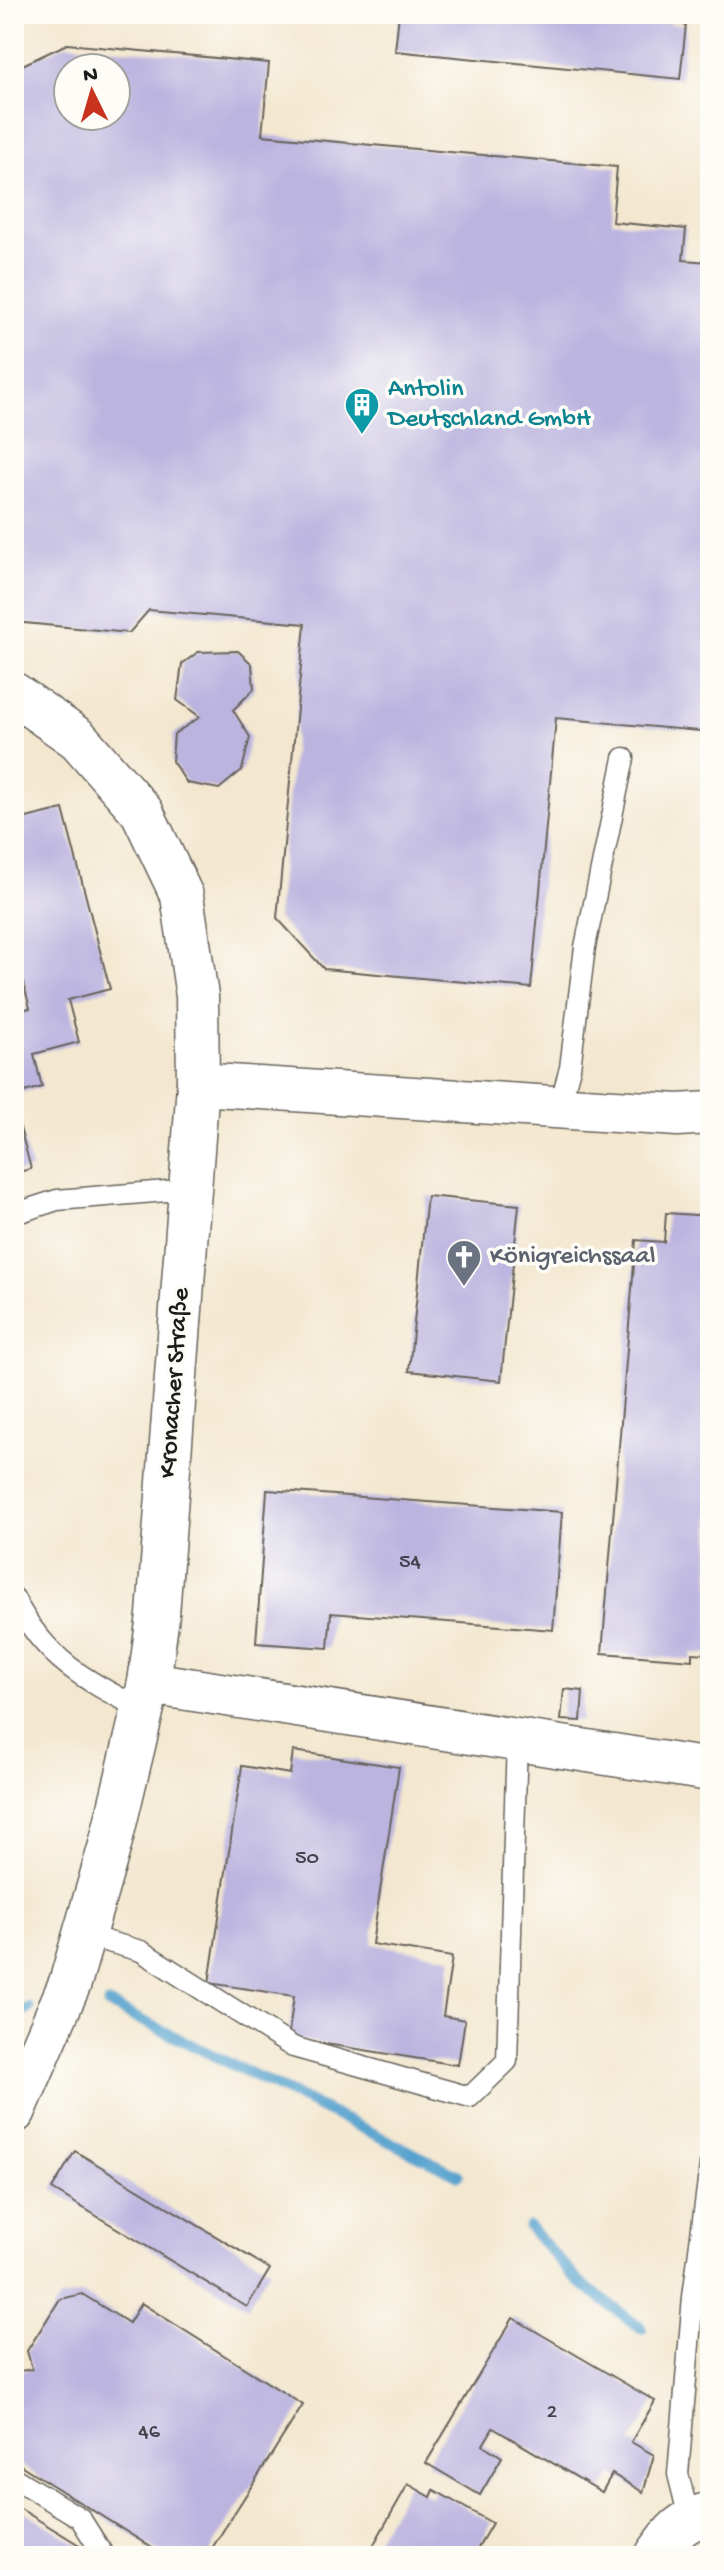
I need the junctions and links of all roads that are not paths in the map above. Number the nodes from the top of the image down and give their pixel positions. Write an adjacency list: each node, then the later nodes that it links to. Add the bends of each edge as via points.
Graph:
1 (14, 694): 3 (street, Kronacher Straße, via 78,739 142,812 182,896 197,996)
2 (624, 758): 4 (lane)
3 (198, 1084): 4 (street); 6 (street, Kronacher Straße)
4 (559, 1108): 5 (street)
5 (710, 1113)
6 (191, 1189): 7 (lane, via 57,1200); 9 (street, Kronacher Straße, via 158,1615)
7 (14, 1214)
8 (14, 1598): 9 (lane, via 57,1658 87,1682)
9 (146, 1696): 10 (street); 12 (street, Kronacher Straße)
10 (517, 1740): 11 (street); 12 (lane, via 507,2061 470,2097 293,2047 141,1951)
11 (710, 1770)
12 (84, 1935): 13 (street, Kronacher Straße, via 70,1983)
13 (14, 2112)
14 (710, 2165): 16 (lane, via 678,2474)
15 (14, 2478): 17 (lane, via 80,2518)
16 (699, 2515): 18 (street)
17 (104, 2556)
18 (656, 2556)

